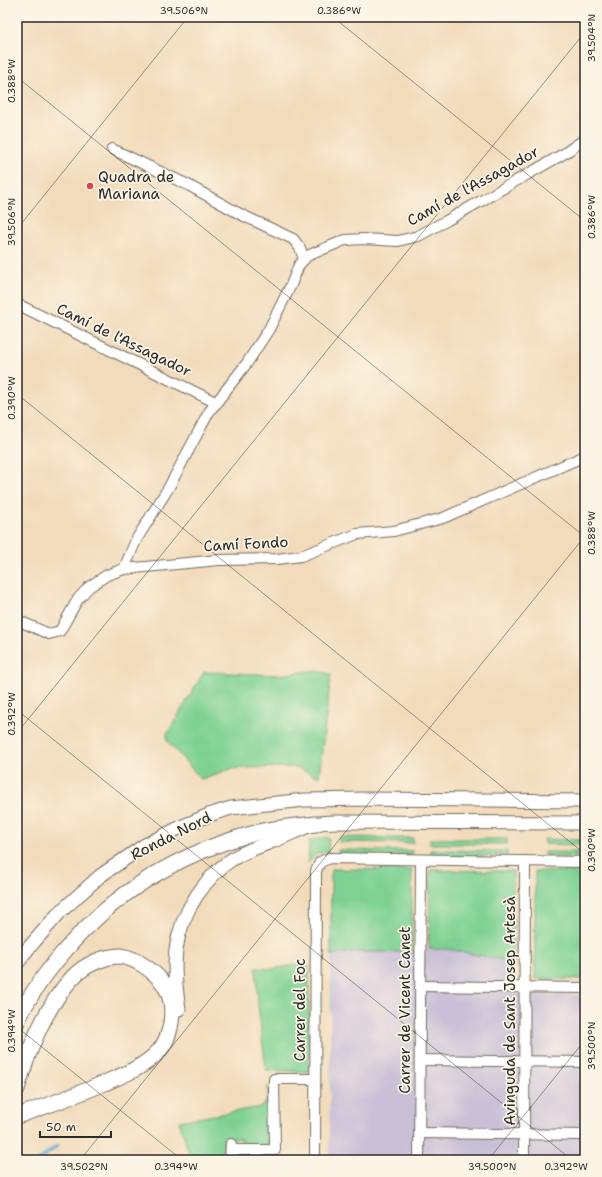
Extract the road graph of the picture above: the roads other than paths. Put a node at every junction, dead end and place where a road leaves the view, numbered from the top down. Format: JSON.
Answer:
{"nodes":[{"id":1,"x":585,"y":139,"type":"edge"},
{"id":2,"x":112,"y":149,"type":"dead end"},
{"id":3,"x":304,"y":259,"type":"junction"},
{"id":4,"x":17,"y":304,"type":"edge"},
{"id":5,"x":217,"y":403,"type":"junction"},
{"id":6,"x":585,"y":456,"type":"edge"},
{"id":7,"x":124,"y":569,"type":"junction"},
{"id":8,"x":17,"y":620,"type":"edge"},
{"id":9,"x":585,"y":801,"type":"edge"},
{"id":10,"x":585,"y":823,"type":"edge"},
{"id":11,"x":316,"y":824,"type":"junction"},
{"id":12,"x":422,"y":860,"type":"junction"},
{"id":13,"x":525,"y":861,"type":"junction"},
{"id":14,"x":585,"y":862,"type":"edge"},
{"id":15,"x":18,"y":960,"type":"edge"},
{"id":16,"x":420,"y":986,"type":"junction"},
{"id":17,"x":525,"y":988,"type":"junction"},
{"id":18,"x":585,"y":988,"type":"edge"},
{"id":19,"x":17,"y":1022,"type":"edge"},
{"id":20,"x":420,"y":1060,"type":"junction"},
{"id":21,"x":524,"y":1061,"type":"junction"},
{"id":22,"x":585,"y":1062,"type":"edge"},
{"id":23,"x":315,"y":1079,"type":"junction"},
{"id":24,"x":17,"y":1089,"type":"edge"},
{"id":25,"x":67,"y":1102,"type":"junction"},
{"id":26,"x":17,"y":1116,"type":"edge"},
{"id":27,"x":17,"y":1123,"type":"edge"},
{"id":28,"x":420,"y":1133,"type":"junction"},
{"id":29,"x":524,"y":1134,"type":"junction"},
{"id":30,"x":585,"y":1135,"type":"edge"},
{"id":31,"x":230,"y":1151,"type":"edge"},
{"id":32,"x":315,"y":1160,"type":"edge"},
{"id":33,"x":419,"y":1160,"type":"edge"},
{"id":34,"x":524,"y":1160,"type":"edge"}],
"edges":[{"from":1,"to":3,"type":"street","name":"Camí de l'Assagador"},
{"from":2,"to":3,"type":"street"},
{"from":3,"to":5,"type":"street"},
{"from":4,"to":5,"type":"street","name":"Camí de l'Assagador"},
{"from":5,"to":7,"type":"street"},
{"from":6,"to":7,"type":"street","name":"Camí Fondo"},
{"from":7,"to":8,"type":"street","name":"Camí Fondo"},
{"from":9,"to":15,"type":"main road","name":"Ronda Nord"},
{"from":10,"to":11,"type":"main road"},
{"from":11,"to":19,"type":"highway","name":"Ronda Nord"},
{"from":11,"to":25,"type":"main road"},
{"from":12,"to":13,"type":"street"},
{"from":12,"to":16,"type":"street","name":"Carrer de Vicent Canet"},
{"from":12,"to":23,"type":"street","name":"Carrer del Foc"},
{"from":13,"to":14,"type":"street"},
{"from":13,"to":17,"type":"street","name":"Avinguda de Sant Josep Artesà"},
{"from":16,"to":17,"type":"street"},
{"from":16,"to":20,"type":"street","name":"Carrer de Vicent Canet"},
{"from":17,"to":18,"type":"street"},
{"from":17,"to":21,"type":"street","name":"Avinguda de Sant Josep Artesà"},
{"from":20,"to":21,"type":"street"},
{"from":20,"to":28,"type":"street","name":"Carrer de Vicent Canet"},
{"from":21,"to":22,"type":"street"},
{"from":21,"to":29,"type":"street","name":"Avinguda de Sant Josep Artesà"},
{"from":23,"to":31,"type":"street"},
{"from":23,"to":32,"type":"street","name":"Carrer del Foc"},
{"from":24,"to":25,"type":"highway"},
{"from":25,"to":26,"type":"highway"},
{"from":25,"to":27,"type":"main road"},
{"from":28,"to":29,"type":"street"},
{"from":28,"to":33,"type":"street","name":"Carrer de Vicent Canet"},
{"from":29,"to":30,"type":"street"},
{"from":29,"to":34,"type":"street","name":"Avinguda de Sant Josep Artesà"}]}
